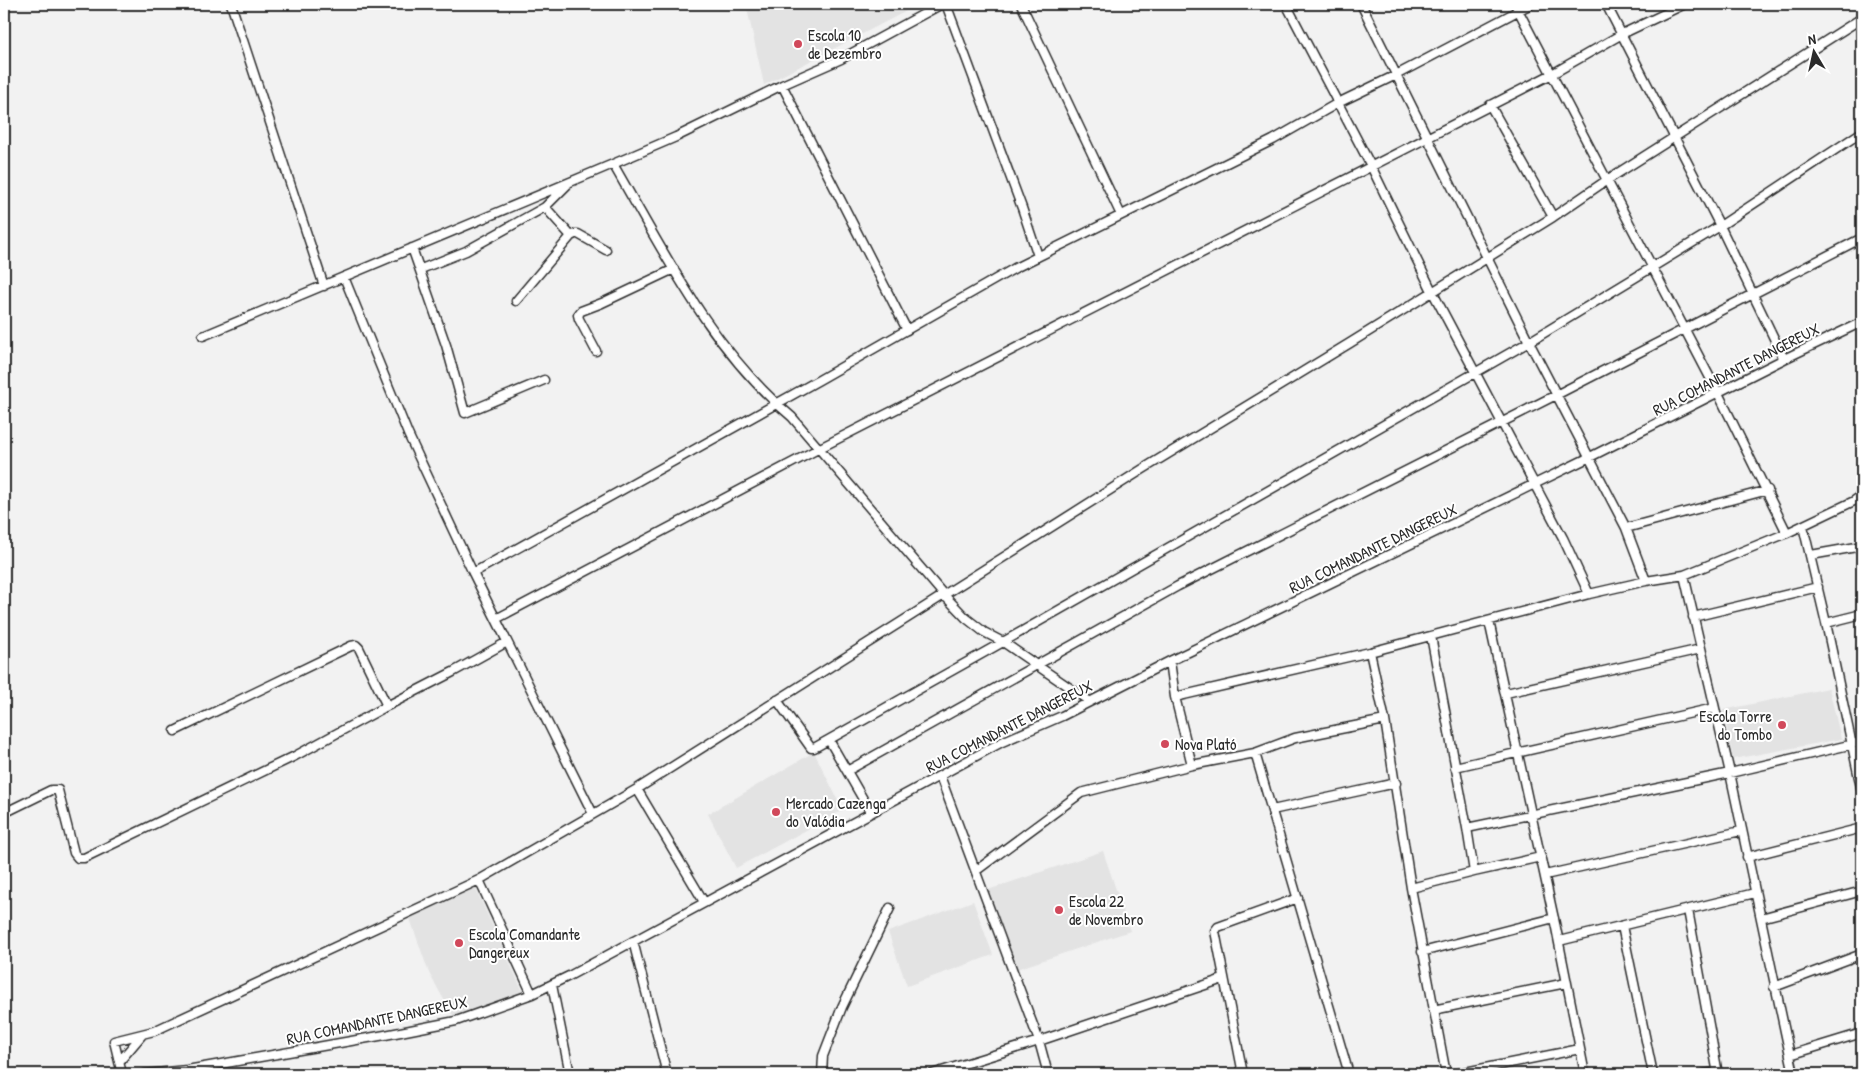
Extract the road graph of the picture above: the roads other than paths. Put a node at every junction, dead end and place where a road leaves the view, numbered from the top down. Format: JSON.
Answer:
{"nodes":[{"id":1,"x":231,"y":4,"type":"edge"},
{"id":2,"x":944,"y":4,"type":"edge"},
{"id":3,"x":1021,"y":4,"type":"edge"},
{"id":4,"x":1286,"y":4,"type":"edge"},
{"id":5,"x":1361,"y":4,"type":"edge"},
{"id":6,"x":1531,"y":4,"type":"edge"},
{"id":7,"x":1606,"y":4,"type":"edge"},
{"id":8,"x":1685,"y":4,"type":"edge"},
{"id":9,"x":1517,"y":7,"type":"edge"},
{"id":10,"x":1862,"y":18,"type":"edge"},
{"id":11,"x":1622,"y":34,"type":"junction"},
{"id":12,"x":1552,"y":74,"type":"junction"},
{"id":13,"x":1396,"y":75,"type":"junction"},
{"id":14,"x":782,"y":85,"type":"junction"},
{"id":15,"x":1338,"y":103,"type":"junction"},
{"id":16,"x":1490,"y":105,"type":"junction"},
{"id":17,"x":1862,"y":132,"type":"edge"},
{"id":18,"x":1674,"y":136,"type":"junction"},
{"id":19,"x":1426,"y":137,"type":"junction"},
{"id":20,"x":613,"y":164,"type":"junction"},
{"id":21,"x":1371,"y":166,"type":"junction"},
{"id":22,"x":1607,"y":180,"type":"junction"},
{"id":23,"x":571,"y":182,"type":"junction"},
{"id":24,"x":544,"y":207,"type":"junction"},
{"id":25,"x":1121,"y":215,"type":"junction"},
{"id":26,"x":1553,"y":216,"type":"junction"},
{"id":27,"x":1720,"y":226,"type":"junction"},
{"id":28,"x":571,"y":236,"type":"junction"},
{"id":29,"x":1862,"y":238,"type":"edge"},
{"id":30,"x":412,"y":248,"type":"junction"},
{"id":31,"x":606,"y":250,"type":"dead end"},
{"id":32,"x":1038,"y":256,"type":"junction"},
{"id":33,"x":1487,"y":258,"type":"junction"},
{"id":34,"x":1653,"y":267,"type":"junction"},
{"id":35,"x":421,"y":269,"type":"junction"},
{"id":36,"x":674,"y":269,"type":"junction"},
{"id":37,"x":344,"y":277,"type":"junction"},
{"id":38,"x":324,"y":286,"type":"junction"},
{"id":39,"x":1432,"y":291,"type":"junction"},
{"id":40,"x":1753,"y":293,"type":"junction"},
{"id":41,"x":516,"y":300,"type":"dead end"},
{"id":42,"x":1862,"y":322,"type":"edge"},
{"id":43,"x":1685,"y":329,"type":"junction"},
{"id":44,"x":907,"y":330,"type":"junction"},
{"id":45,"x":203,"y":336,"type":"dead end"},
{"id":46,"x":1529,"y":342,"type":"junction"},
{"id":47,"x":596,"y":351,"type":"dead end"},
{"id":48,"x":1784,"y":359,"type":"junction"},
{"id":49,"x":1475,"y":373,"type":"junction"},
{"id":50,"x":544,"y":380,"type":"dead end"},
{"id":51,"x":1718,"y":393,"type":"junction"},
{"id":52,"x":1556,"y":395,"type":"junction"},
{"id":53,"x":775,"y":404,"type":"junction"},
{"id":54,"x":1502,"y":423,"type":"junction"},
{"id":55,"x":818,"y":448,"type":"junction"},
{"id":56,"x":1588,"y":458,"type":"junction"},
{"id":57,"x":1535,"y":484,"type":"junction"},
{"id":58,"x":1768,"y":490,"type":"junction"},
{"id":59,"x":1862,"y":495,"type":"edge"},
{"id":60,"x":1803,"y":526,"type":"junction"},
{"id":61,"x":1626,"y":528,"type":"junction"},
{"id":62,"x":1787,"y":533,"type":"junction"},
{"id":63,"x":1862,"y":546,"type":"edge"},
{"id":64,"x":1811,"y":555,"type":"junction"},
{"id":65,"x":473,"y":573,"type":"junction"},
{"id":66,"x":1684,"y":575,"type":"junction"},
{"id":67,"x":1646,"y":581,"type":"junction"},
{"id":68,"x":1818,"y":587,"type":"junction"},
{"id":69,"x":943,"y":594,"type":"junction"},
{"id":70,"x":1589,"y":594,"type":"junction"},
{"id":71,"x":1862,"y":614,"type":"edge"},
{"id":72,"x":1693,"y":617,"type":"junction"},
{"id":73,"x":496,"y":618,"type":"junction"},
{"id":74,"x":1489,"y":621,"type":"junction"},
{"id":75,"x":1826,"y":622,"type":"junction"},
{"id":76,"x":1431,"y":636,"type":"junction"},
{"id":77,"x":508,"y":642,"type":"junction"},
{"id":78,"x":1004,"y":642,"type":"junction"},
{"id":79,"x":1701,"y":649,"type":"junction"},
{"id":80,"x":1370,"y":652,"type":"junction"},
{"id":81,"x":1170,"y":661,"type":"junction"},
{"id":82,"x":1038,"y":666,"type":"junction"},
{"id":83,"x":1506,"y":693,"type":"junction"},
{"id":84,"x":1175,"y":697,"type":"junction"},
{"id":85,"x":777,"y":700,"type":"junction"},
{"id":86,"x":1089,"y":701,"type":"junction"},
{"id":87,"x":388,"y":706,"type":"junction"},
{"id":88,"x":1714,"y":708,"type":"junction"},
{"id":89,"x":1385,"y":720,"type":"junction"},
{"id":90,"x":175,"y":731,"type":"dead end"},
{"id":91,"x":829,"y":740,"type":"junction"},
{"id":92,"x":1862,"y":742,"type":"edge"},
{"id":93,"x":1851,"y":744,"type":"junction"},
{"id":94,"x":1518,"y":752,"type":"junction"},
{"id":95,"x":1255,"y":753,"type":"junction"},
{"id":96,"x":1192,"y":765,"type":"junction"},
{"id":97,"x":1455,"y":767,"type":"junction"},
{"id":98,"x":847,"y":772,"type":"junction"},
{"id":99,"x":1730,"y":773,"type":"junction"},
{"id":100,"x":940,"y":776,"type":"junction"},
{"id":101,"x":1396,"y":783,"type":"junction"},
{"id":102,"x":637,"y":789,"type":"junction"},
{"id":103,"x":1862,"y":792,"type":"edge"},
{"id":104,"x":1272,"y":810,"type":"junction"},
{"id":105,"x":4,"y":813,"type":"edge"},
{"id":106,"x":871,"y":813,"type":"junction"},
{"id":107,"x":593,"y":814,"type":"junction"},
{"id":108,"x":1532,"y":815,"type":"junction"},
{"id":109,"x":1467,"y":828,"type":"junction"},
{"id":110,"x":1862,"y":828,"type":"edge"},
{"id":111,"x":1741,"y":831,"type":"junction"},
{"id":112,"x":1746,"y":856,"type":"junction"},
{"id":113,"x":1541,"y":857,"type":"junction"},
{"id":114,"x":977,"y":870,"type":"junction"},
{"id":115,"x":1474,"y":872,"type":"junction"},
{"id":116,"x":1545,"y":874,"type":"junction"},
{"id":117,"x":479,"y":880,"type":"junction"},
{"id":118,"x":1411,"y":888,"type":"junction"},
{"id":119,"x":1862,"y":891,"type":"edge"},
{"id":120,"x":1755,"y":893,"type":"junction"},
{"id":121,"x":1298,"y":898,"type":"junction"},
{"id":122,"x":704,"y":902,"type":"junction"},
{"id":123,"x":890,"y":908,"type":"dead end"},
{"id":124,"x":1688,"y":910,"type":"junction"},
{"id":125,"x":1554,"y":918,"type":"junction"},
{"id":126,"x":1761,"y":918,"type":"junction"},
{"id":127,"x":1622,"y":926,"type":"junction"},
{"id":128,"x":633,"y":941,"type":"junction"},
{"id":129,"x":1558,"y":941,"type":"junction"},
{"id":130,"x":1422,"y":952,"type":"junction"},
{"id":131,"x":1862,"y":954,"type":"edge"},
{"id":132,"x":1223,"y":979,"type":"junction"},
{"id":133,"x":1566,"y":984,"type":"junction"},
{"id":134,"x":552,"y":985,"type":"junction"},
{"id":135,"x":1774,"y":986,"type":"junction"},
{"id":136,"x":532,"y":994,"type":"junction"},
{"id":137,"x":1433,"y":1010,"type":"junction"},
{"id":138,"x":1862,"y":1033,"type":"edge"},
{"id":139,"x":142,"y":1035,"type":"junction"},
{"id":140,"x":1039,"y":1041,"type":"junction"},
{"id":141,"x":1580,"y":1049,"type":"junction"},
{"id":142,"x":1790,"y":1055,"type":"junction"},
{"id":143,"x":119,"y":1062,"type":"junction"},
{"id":144,"x":1718,"y":1073,"type":"edge"},
{"id":145,"x":122,"y":1074,"type":"edge"},
{"id":146,"x":145,"y":1074,"type":"edge"},
{"id":147,"x":570,"y":1074,"type":"edge"},
{"id":148,"x":667,"y":1074,"type":"edge"},
{"id":149,"x":822,"y":1074,"type":"edge"},
{"id":150,"x":932,"y":1074,"type":"edge"},
{"id":151,"x":1048,"y":1074,"type":"edge"},
{"id":152,"x":1241,"y":1074,"type":"edge"},
{"id":153,"x":1349,"y":1074,"type":"edge"},
{"id":154,"x":1446,"y":1074,"type":"edge"},
{"id":155,"x":1455,"y":1074,"type":"edge"},
{"id":156,"x":1585,"y":1074,"type":"edge"},
{"id":157,"x":1654,"y":1074,"type":"edge"},
{"id":158,"x":1704,"y":1074,"type":"edge"},
{"id":159,"x":1794,"y":1074,"type":"edge"}],
"edges":[{"from":1,"to":38,"type":"street"},
{"from":2,"to":14,"type":"street"},
{"from":2,"to":32,"type":"street"},
{"from":3,"to":25,"type":"street"},
{"from":4,"to":15,"type":"street"},
{"from":5,"to":13,"type":"street"},
{"from":6,"to":9,"type":"street"},
{"from":7,"to":11,"type":"street"},
{"from":8,"to":11,"type":"street"},
{"from":9,"to":12,"type":"street"},
{"from":9,"to":13,"type":"street"},
{"from":10,"to":18,"type":"street"},
{"from":11,"to":12,"type":"street"},
{"from":11,"to":18,"type":"street"},
{"from":12,"to":16,"type":"street"},
{"from":12,"to":22,"type":"street"},
{"from":13,"to":15,"type":"street"},
{"from":13,"to":19,"type":"street"},
{"from":14,"to":20,"type":"street"},
{"from":14,"to":44,"type":"street"},
{"from":15,"to":21,"type":"street"},
{"from":15,"to":25,"type":"street"},
{"from":16,"to":19,"type":"street"},
{"from":16,"to":26,"type":"street"},
{"from":17,"to":27,"type":"street"},
{"from":18,"to":22,"type":"street"},
{"from":18,"to":27,"type":"street"},
{"from":19,"to":21,"type":"street"},
{"from":19,"to":33,"type":"street"},
{"from":20,"to":23,"type":"street"},
{"from":20,"to":36,"type":"street"},
{"from":21,"to":39,"type":"street"},
{"from":21,"to":55,"type":"street"},
{"from":22,"to":26,"type":"street"},
{"from":22,"to":34,"type":"street"},
{"from":23,"to":24,"type":"street"},
{"from":23,"to":30,"type":"street"},
{"from":24,"to":28,"type":"street"},
{"from":24,"to":35,"type":"street"},
{"from":25,"to":32,"type":"street"},
{"from":26,"to":33,"type":"street"},
{"from":27,"to":34,"type":"street"},
{"from":27,"to":40,"type":"street"},
{"from":28,"to":31,"type":"street"},
{"from":28,"to":41,"type":"street"},
{"from":29,"to":40,"type":"street"},
{"from":30,"to":35,"type":"street"},
{"from":30,"to":37,"type":"street"},
{"from":32,"to":44,"type":"street"},
{"from":33,"to":39,"type":"street"},
{"from":33,"to":46,"type":"street"},
{"from":34,"to":43,"type":"street"},
{"from":34,"to":46,"type":"street"},
{"from":35,"to":50,"type":"street"},
{"from":36,"to":47,"type":"street"},
{"from":36,"to":53,"type":"street"},
{"from":37,"to":38,"type":"street"},
{"from":37,"to":65,"type":"street"},
{"from":38,"to":45,"type":"street"},
{"from":39,"to":49,"type":"street"},
{"from":39,"to":69,"type":"street"},
{"from":40,"to":43,"type":"street"},
{"from":40,"to":48,"type":"street"},
{"from":42,"to":48,"type":"street","name":"RUA COMANDANTE DANGEREUX"},
{"from":43,"to":51,"type":"street"},
{"from":43,"to":52,"type":"street"},
{"from":44,"to":53,"type":"street"},
{"from":46,"to":49,"type":"street"},
{"from":46,"to":52,"type":"street"},
{"from":48,"to":51,"type":"street","name":"RUA COMANDANTE DANGEREUX"},
{"from":49,"to":54,"type":"street"},
{"from":49,"to":78,"type":"street"},
{"from":51,"to":56,"type":"street","name":"RUA COMANDANTE DANGEREUX"},
{"from":51,"to":58,"type":"street"},
{"from":52,"to":54,"type":"street"},
{"from":52,"to":56,"type":"street"},
{"from":53,"to":55,"type":"street"},
{"from":53,"to":65,"type":"street"},
{"from":54,"to":57,"type":"street"},
{"from":54,"to":82,"type":"street"},
{"from":55,"to":69,"type":"street"},
{"from":55,"to":73,"type":"street"},
{"from":56,"to":57,"type":"street","name":"RUA COMANDANTE DANGEREUX"},
{"from":56,"to":61,"type":"street"},
{"from":57,"to":70,"type":"street"},
{"from":57,"to":81,"type":"street","name":"RUA COMANDANTE DANGEREUX"},
{"from":58,"to":61,"type":"street"},
{"from":58,"to":62,"type":"street"},
{"from":59,"to":60,"type":"street"},
{"from":60,"to":62,"type":"street"},
{"from":60,"to":64,"type":"street"},
{"from":61,"to":67,"type":"street"},
{"from":62,"to":66,"type":"street"},
{"from":63,"to":64,"type":"street"},
{"from":64,"to":68,"type":"street"},
{"from":65,"to":73,"type":"street"},
{"from":66,"to":67,"type":"street"},
{"from":66,"to":72,"type":"street"},
{"from":67,"to":70,"type":"street"},
{"from":68,"to":72,"type":"street"},
{"from":68,"to":75,"type":"street"},
{"from":69,"to":78,"type":"street"},
{"from":69,"to":85,"type":"street"},
{"from":70,"to":74,"type":"street"},
{"from":71,"to":75,"type":"street"},
{"from":72,"to":79,"type":"street"},
{"from":73,"to":77,"type":"street"},
{"from":74,"to":76,"type":"street"},
{"from":74,"to":83,"type":"street"},
{"from":75,"to":93,"type":"street"},
{"from":76,"to":80,"type":"street"},
{"from":76,"to":97,"type":"street"},
{"from":77,"to":87,"type":"street"},
{"from":77,"to":107,"type":"street"},
{"from":78,"to":82,"type":"street"},
{"from":78,"to":91,"type":"street"},
{"from":79,"to":83,"type":"street"},
{"from":79,"to":88,"type":"street"},
{"from":80,"to":84,"type":"street"},
{"from":80,"to":89,"type":"street"},
{"from":81,"to":84,"type":"street"},
{"from":81,"to":86,"type":"street","name":"RUA COMANDANTE DANGEREUX"},
{"from":82,"to":86,"type":"street"},
{"from":82,"to":98,"type":"street"},
{"from":83,"to":94,"type":"street"},
{"from":84,"to":96,"type":"street"},
{"from":85,"to":91,"type":"street"},
{"from":85,"to":102,"type":"street"},
{"from":86,"to":100,"type":"street","name":"RUA COMANDANTE DANGEREUX"},
{"from":87,"to":90,"type":"street"},
{"from":87,"to":105,"type":"street"},
{"from":88,"to":94,"type":"street"},
{"from":88,"to":99,"type":"street"},
{"from":89,"to":95,"type":"street"},
{"from":89,"to":101,"type":"street"},
{"from":91,"to":98,"type":"street"},
{"from":92,"to":93,"type":"street"},
{"from":93,"to":99,"type":"street"},
{"from":93,"to":103,"type":"street"},
{"from":94,"to":97,"type":"street"},
{"from":94,"to":108,"type":"street"},
{"from":95,"to":96,"type":"street"},
{"from":95,"to":104,"type":"street"},
{"from":96,"to":114,"type":"street"},
{"from":97,"to":109,"type":"street"},
{"from":98,"to":106,"type":"street"},
{"from":99,"to":108,"type":"street"},
{"from":99,"to":111,"type":"street"},
{"from":100,"to":106,"type":"street","name":"RUA COMANDANTE DANGEREUX"},
{"from":100,"to":114,"type":"street"},
{"from":101,"to":104,"type":"street"},
{"from":101,"to":118,"type":"street"},
{"from":102,"to":107,"type":"street"},
{"from":102,"to":122,"type":"street"},
{"from":104,"to":121,"type":"street"},
{"from":106,"to":122,"type":"street","name":"RUA COMANDANTE DANGEREUX"},
{"from":107,"to":117,"type":"street"},
{"from":108,"to":109,"type":"street"},
{"from":108,"to":113,"type":"street"},
{"from":109,"to":115,"type":"street"},
{"from":110,"to":112,"type":"street"},
{"from":111,"to":112,"type":"street"},
{"from":111,"to":116,"type":"street"},
{"from":112,"to":120,"type":"street"},
{"from":113,"to":115,"type":"street"},
{"from":113,"to":116,"type":"street"},
{"from":114,"to":140,"type":"street"},
{"from":115,"to":118,"type":"street"},
{"from":116,"to":125,"type":"street"},
{"from":117,"to":136,"type":"street"},
{"from":117,"to":139,"type":"street"},
{"from":118,"to":130,"type":"street"},
{"from":119,"to":126,"type":"street"},
{"from":120,"to":124,"type":"street"},
{"from":120,"to":126,"type":"street"},
{"from":121,"to":132,"type":"street"},
{"from":121,"to":153,"type":"street"},
{"from":122,"to":128,"type":"street","name":"RUA COMANDANTE DANGEREUX"},
{"from":123,"to":149,"type":"street"},
{"from":124,"to":127,"type":"street"},
{"from":124,"to":144,"type":"street"},
{"from":125,"to":129,"type":"street"},
{"from":125,"to":130,"type":"street"},
{"from":126,"to":135,"type":"street"},
{"from":127,"to":129,"type":"street"},
{"from":127,"to":157,"type":"street"},
{"from":128,"to":134,"type":"street","name":"RUA COMANDANTE DANGEREUX"},
{"from":128,"to":148,"type":"street"},
{"from":129,"to":133,"type":"street"},
{"from":130,"to":137,"type":"street"},
{"from":131,"to":135,"type":"street"},
{"from":132,"to":140,"type":"street"},
{"from":132,"to":152,"type":"street"},
{"from":133,"to":137,"type":"street"},
{"from":133,"to":141,"type":"street"},
{"from":134,"to":136,"type":"street","name":"RUA COMANDANTE DANGEREUX"},
{"from":134,"to":147,"type":"street"},
{"from":135,"to":142,"type":"street"},
{"from":136,"to":146,"type":"street","name":"RUA COMANDANTE DANGEREUX"},
{"from":137,"to":154,"type":"street"},
{"from":138,"to":142,"type":"street"},
{"from":139,"to":143,"type":"street"},
{"from":139,"to":143,"type":"street"},
{"from":140,"to":150,"type":"street"},
{"from":140,"to":151,"type":"street"},
{"from":141,"to":155,"type":"street"},
{"from":141,"to":156,"type":"street"},
{"from":142,"to":159,"type":"street"},
{"from":143,"to":145,"type":"street"},
{"from":144,"to":158,"type":"street"}]}
